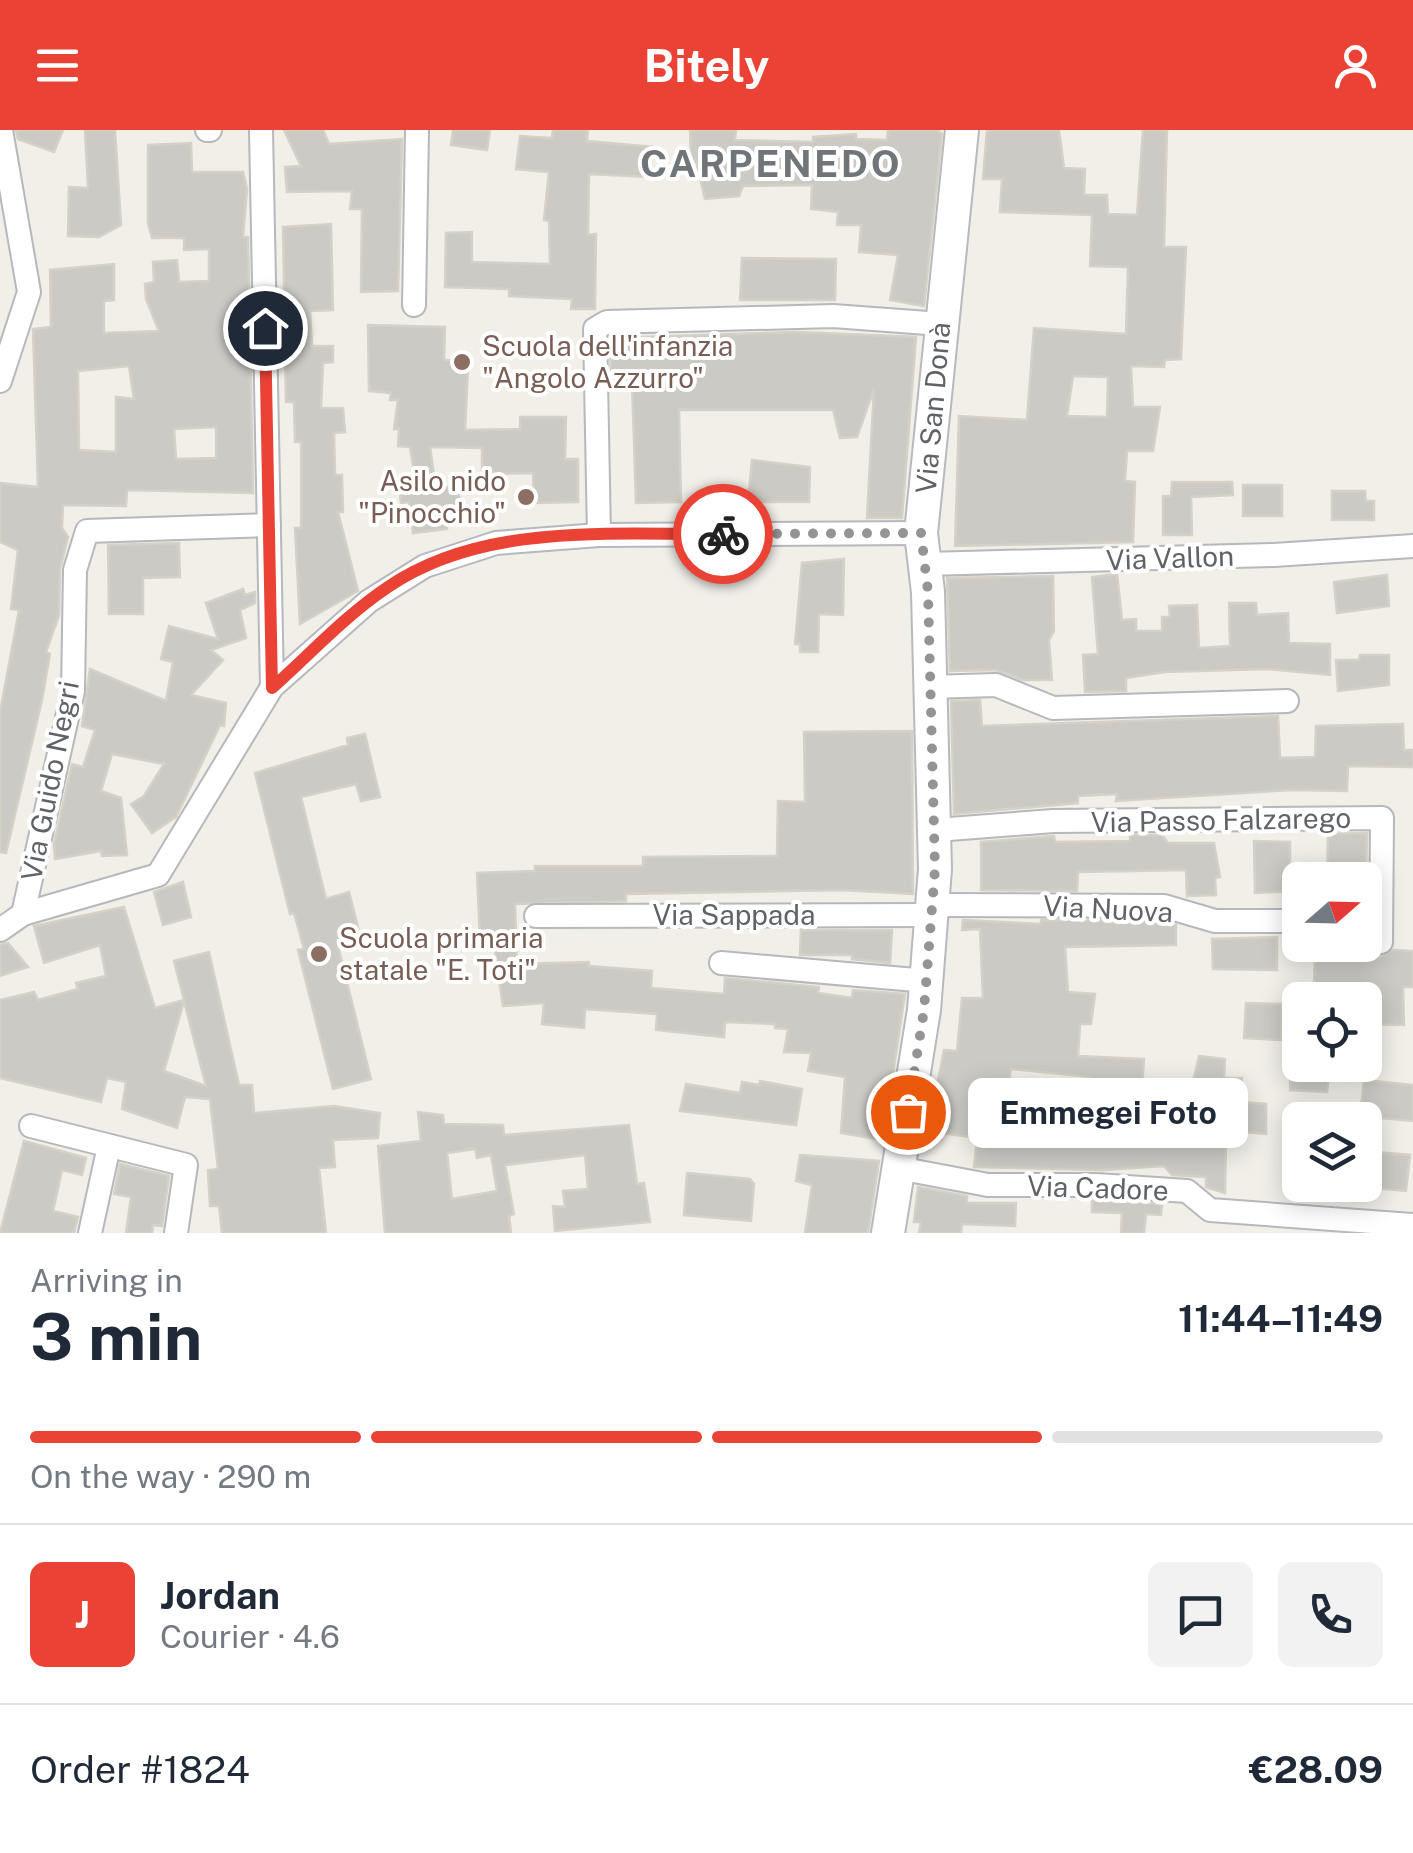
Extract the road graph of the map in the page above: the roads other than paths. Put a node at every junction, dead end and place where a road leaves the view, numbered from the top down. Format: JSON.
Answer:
{"nodes":[{"id":1,"x":1,"y":130,"type":"edge"},
{"id":2,"x":261,"y":130,"type":"edge"},
{"id":3,"x":417,"y":130,"type":"edge"},
{"id":4,"x":962,"y":130,"type":"edge"},
{"id":5,"x":414,"y":305,"type":"dead end"},
{"id":6,"x":940,"y":324,"type":"junction"},
{"id":7,"x":0,"y":381,"type":"edge"},
{"id":8,"x":269,"y":526,"type":"junction"},
{"id":9,"x":600,"y":535,"type":"junction"},
{"id":10,"x":1413,"y":546,"type":"edge"},
{"id":11,"x":924,"y":549,"type":"junction"},
{"id":12,"x":929,"y":686,"type":"junction"},
{"id":13,"x":272,"y":688,"type":"junction"},
{"id":14,"x":1287,"y":701,"type":"dead end"},
{"id":15,"x":936,"y":830,"type":"junction"},
{"id":16,"x":1381,"y":862,"type":"edge"},
{"id":17,"x":932,"y":910,"type":"junction"},
{"id":18,"x":23,"y":914,"type":"junction"},
{"id":19,"x":536,"y":916,"type":"dead end"},
{"id":20,"x":1282,"y":921,"type":"edge"},
{"id":21,"x":0,"y":930,"type":"edge"},
{"id":22,"x":721,"y":963,"type":"dead end"},
{"id":23,"x":927,"y":981,"type":"junction"},
{"id":24,"x":31,"y":1126,"type":"dead end"},
{"id":25,"x":109,"y":1146,"type":"junction"},
{"id":26,"x":898,"y":1168,"type":"junction"},
{"id":27,"x":1413,"y":1225,"type":"edge"},
{"id":28,"x":90,"y":1233,"type":"edge"},
{"id":29,"x":176,"y":1233,"type":"edge"},
{"id":30,"x":888,"y":1233,"type":"edge"}],
"edges":[{"from":1,"to":7,"type":"street"},
{"from":2,"to":8,"type":"street"},
{"from":3,"to":5,"type":"street"},
{"from":4,"to":6,"type":"street","name":"Via San Donà"},
{"from":6,"to":9,"type":"street"},
{"from":6,"to":11,"type":"street","name":"Via San Donà"},
{"from":8,"to":13,"type":"street"},
{"from":8,"to":18,"type":"street","name":"Via Guido Negri"},
{"from":9,"to":11,"type":"street","name":"Via Vallon"},
{"from":9,"to":13,"type":"street","name":"Via Vallon"},
{"from":10,"to":11,"type":"street","name":"Via Vallon"},
{"from":11,"to":12,"type":"street","name":"Via San Donà"},
{"from":12,"to":14,"type":"street"},
{"from":12,"to":15,"type":"street","name":"Via San Donà"},
{"from":13,"to":18,"type":"street"},
{"from":15,"to":16,"type":"street","name":"Via Passo Falzarego"},
{"from":15,"to":17,"type":"street","name":"Via San Donà"},
{"from":17,"to":19,"type":"street","name":"Via Sappada"},
{"from":17,"to":20,"type":"street","name":"Via Nuova"},
{"from":17,"to":23,"type":"street","name":"Via San Donà"},
{"from":18,"to":21,"type":"street"},
{"from":22,"to":23,"type":"street"},
{"from":23,"to":26,"type":"street","name":"Via San Donà"},
{"from":24,"to":25,"type":"street"},
{"from":25,"to":28,"type":"street"},
{"from":25,"to":29,"type":"street"},
{"from":26,"to":27,"type":"street","name":"Via Cadore"},
{"from":26,"to":30,"type":"street","name":"Via San Donà"}]}
